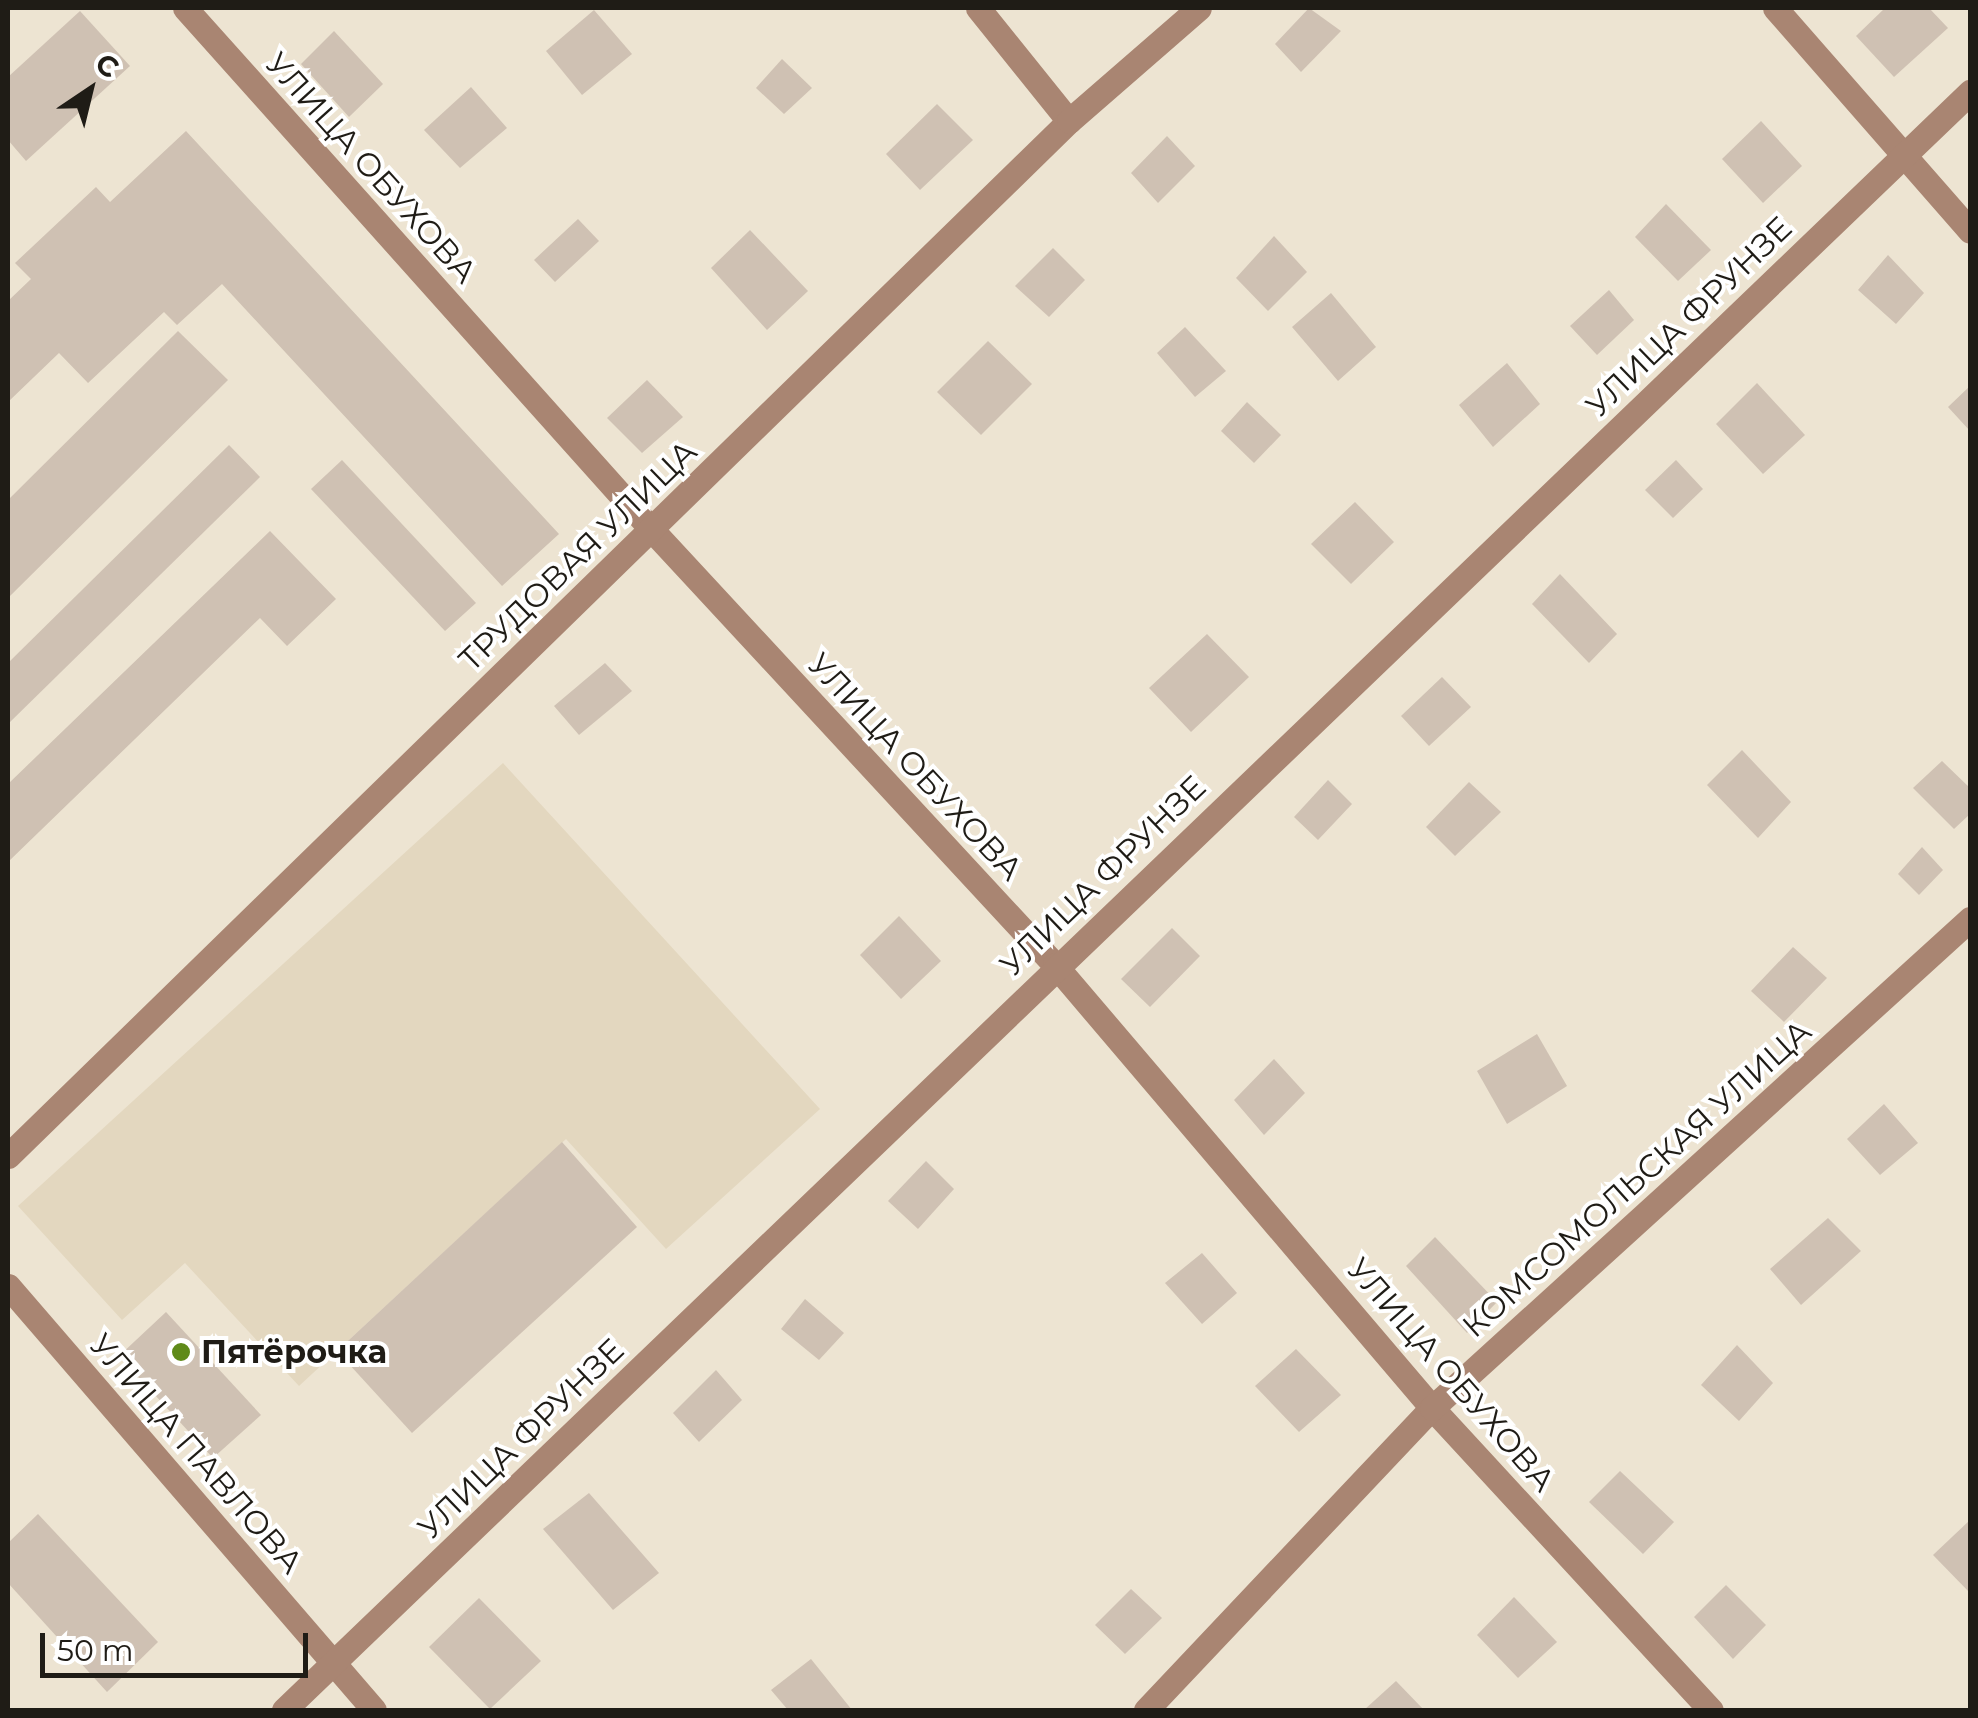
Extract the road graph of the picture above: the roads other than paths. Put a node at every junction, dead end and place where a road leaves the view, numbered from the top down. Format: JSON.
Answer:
{"nodes":[{"id":1,"x":185,"y":8,"type":"edge"},
{"id":2,"x":978,"y":8,"type":"edge"},
{"id":3,"x":1199,"y":8,"type":"edge"},
{"id":4,"x":1775,"y":8,"type":"edge"},
{"id":5,"x":1970,"y":92,"type":"edge"},
{"id":6,"x":1069,"y":121,"type":"junction"},
{"id":7,"x":1905,"y":156,"type":"junction"},
{"id":8,"x":1970,"y":231,"type":"edge"},
{"id":9,"x":652,"y":530,"type":"junction"},
{"id":10,"x":1970,"y":918,"type":"edge"},
{"id":11,"x":1055,"y":966,"type":"junction"},
{"id":12,"x":8,"y":1156,"type":"edge"},
{"id":13,"x":8,"y":1286,"type":"edge"},
{"id":14,"x":1432,"y":1408,"type":"junction"},
{"id":15,"x":336,"y":1664,"type":"junction"},
{"id":16,"x":284,"y":1710,"type":"edge"},
{"id":17,"x":374,"y":1710,"type":"edge"},
{"id":18,"x":1146,"y":1710,"type":"edge"},
{"id":19,"x":1711,"y":1710,"type":"edge"}],
"edges":[{"from":1,"to":9,"type":"street","name":"УЛИЦА ОБУХОВА"},
{"from":2,"to":6,"type":"street"},
{"from":3,"to":6,"type":"street","name":"ТРУДОВАЯ УЛИЦА"},
{"from":4,"to":7,"type":"street"},
{"from":5,"to":7,"type":"street","name":"УЛИЦА ФРУНЗЕ"},
{"from":6,"to":9,"type":"street","name":"ТРУДОВАЯ УЛИЦА"},
{"from":7,"to":8,"type":"street"},
{"from":7,"to":11,"type":"street","name":"УЛИЦА ФРУНЗЕ"},
{"from":9,"to":11,"type":"street","name":"УЛИЦА ОБУХОВА"},
{"from":9,"to":12,"type":"street","name":"ТРУДОВАЯ УЛИЦА"},
{"from":10,"to":14,"type":"street","name":"КОМСОМОЛЬСКАЯ УЛИЦА"},
{"from":11,"to":14,"type":"street","name":"УЛИЦА ОБУХОВА"},
{"from":11,"to":15,"type":"street","name":"УЛИЦА ФРУНЗЕ"},
{"from":13,"to":15,"type":"street","name":"УЛИЦА ПАВЛОВА"},
{"from":14,"to":18,"type":"street","name":"КОМСОМОЛЬСКАЯ УЛИЦА"},
{"from":14,"to":19,"type":"street","name":"УЛИЦА ОБУХОВА"},
{"from":15,"to":16,"type":"street","name":"УЛИЦА ФРУНЗЕ"},
{"from":15,"to":17,"type":"street","name":"УЛИЦА ПАВЛОВА"}]}
